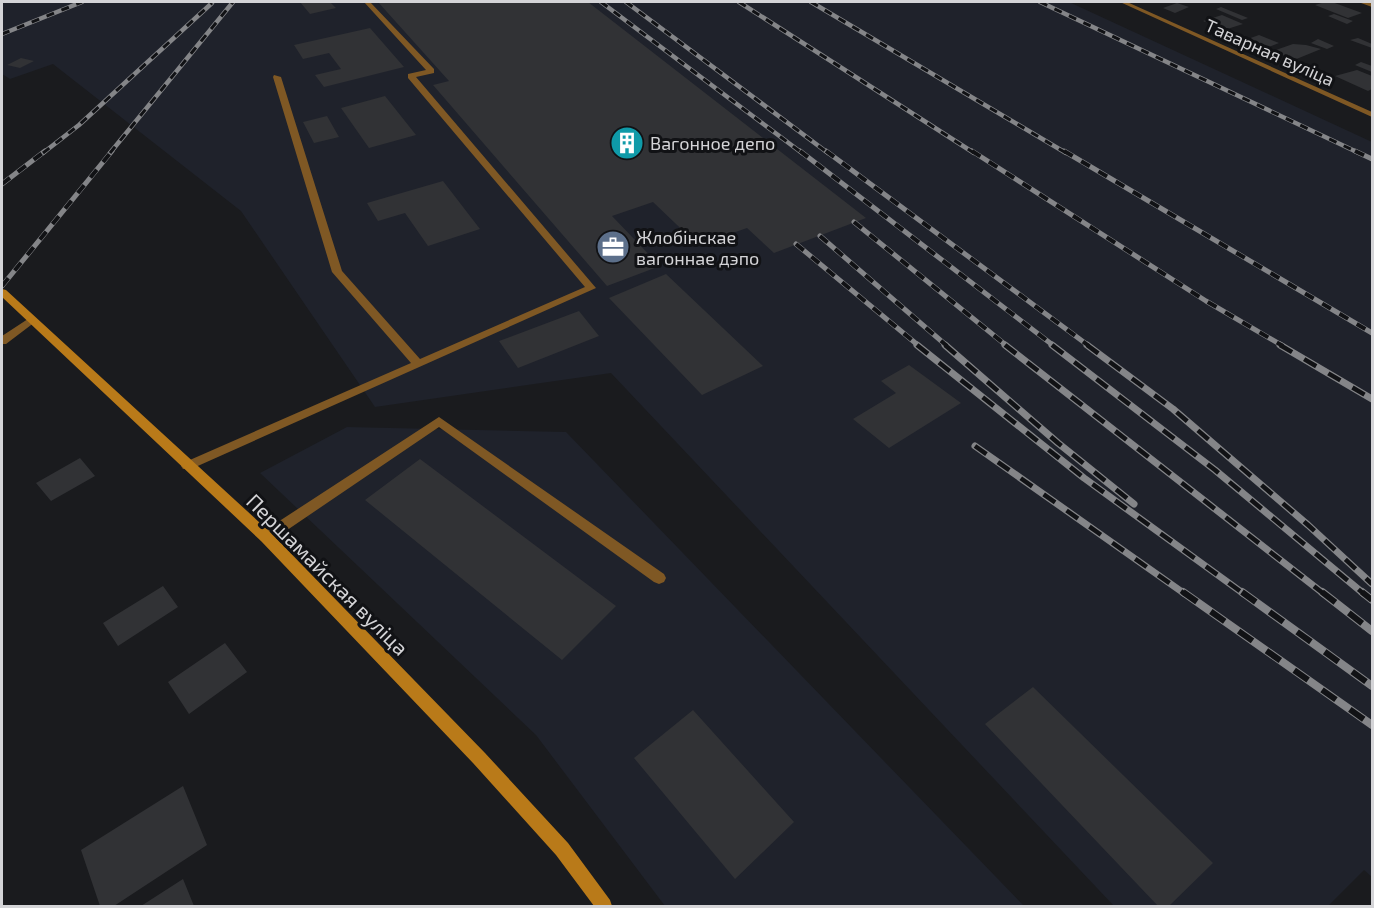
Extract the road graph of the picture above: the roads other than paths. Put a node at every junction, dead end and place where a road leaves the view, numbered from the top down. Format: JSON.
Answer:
{"nodes":[{"id":1,"x":367,"y":2,"type":"edge"},
{"id":2,"x":1123,"y":2,"type":"edge"},
{"id":3,"x":1363,"y":2,"type":"edge"},
{"id":4,"x":1372,"y":5,"type":"edge"},
{"id":5,"x":278,"y":77,"type":"dead end"},
{"id":6,"x":1372,"y":115,"type":"edge"},
{"id":7,"x":2,"y":292,"type":"edge"},
{"id":8,"x":31,"y":321,"type":"junction"},
{"id":9,"x":2,"y":342,"type":"edge"},
{"id":10,"x":418,"y":364,"type":"junction"},
{"id":11,"x":187,"y":466,"type":"junction"},
{"id":12,"x":266,"y":537,"type":"junction"},
{"id":13,"x":659,"y":578,"type":"dead end"},
{"id":14,"x":604,"y":906,"type":"edge"}],
"edges":[{"from":1,"to":10,"type":"street"},
{"from":2,"to":6,"type":"street","name":"Таварная вуліца"},
{"from":3,"to":4,"type":"street"},
{"from":5,"to":10,"type":"street"},
{"from":7,"to":8,"type":"street","name":"Першамайская вуліца"},
{"from":8,"to":9,"type":"street"},
{"from":8,"to":11,"type":"street","name":"Першамайская вуліца"},
{"from":10,"to":11,"type":"street"},
{"from":11,"to":12,"type":"street","name":"Першамайская вуліца"},
{"from":12,"to":13,"type":"street"},
{"from":12,"to":14,"type":"street","name":"Першамайская вуліца"}]}
